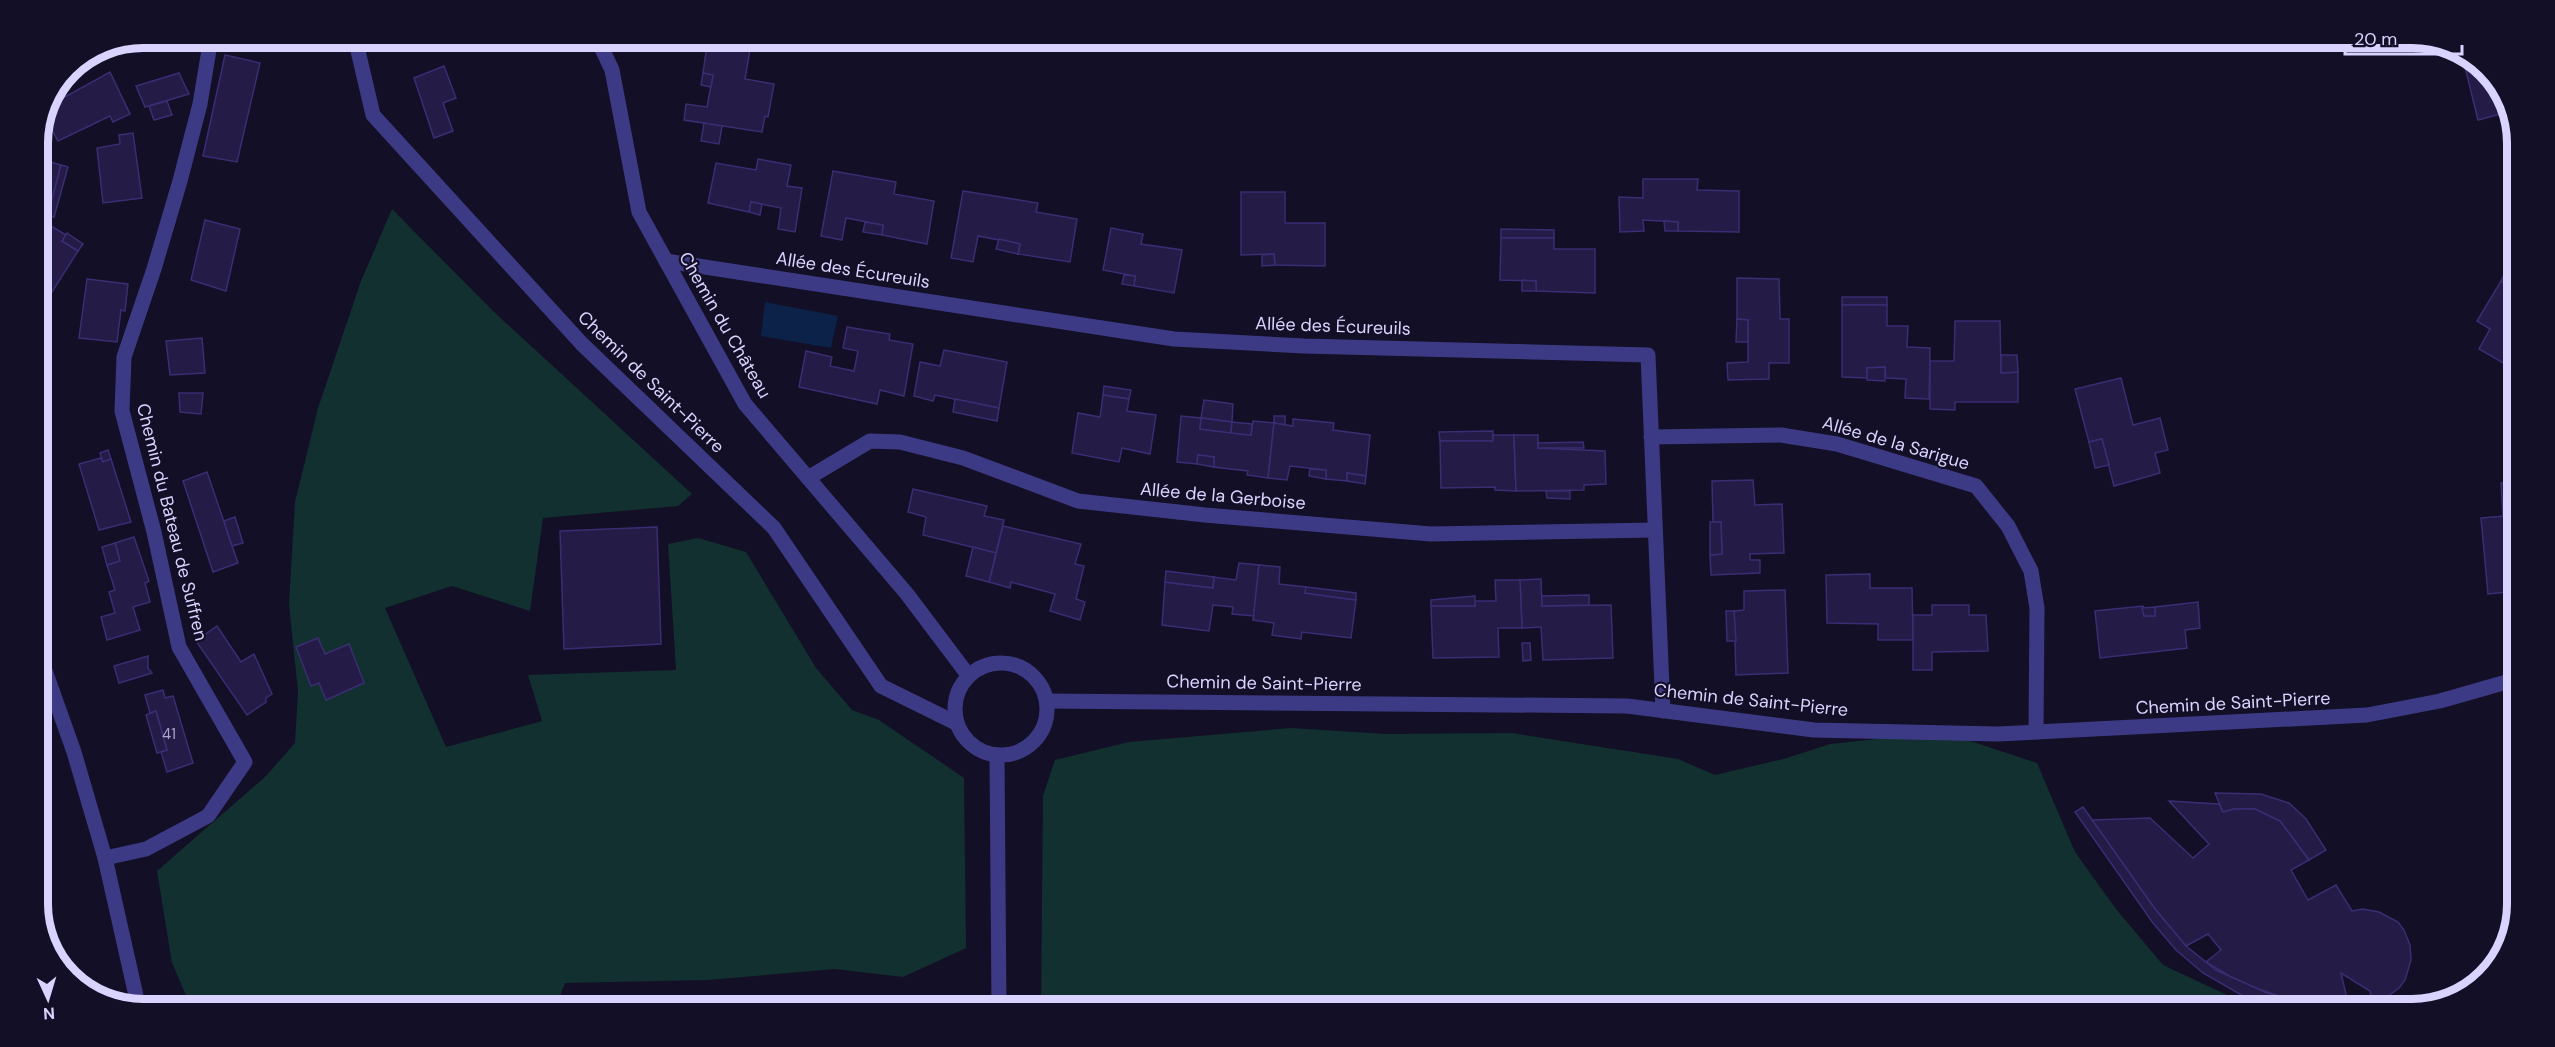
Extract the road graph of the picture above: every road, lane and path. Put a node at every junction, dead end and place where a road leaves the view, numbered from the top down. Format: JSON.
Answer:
{"nodes":[{"id":1,"x":209,"y":48,"type":"edge"},
{"id":2,"x":357,"y":48,"type":"edge"},
{"id":3,"x":602,"y":48,"type":"edge"},
{"id":4,"x":666,"y":261,"type":"junction"},
{"id":5,"x":1651,"y":437,"type":"junction"},
{"id":6,"x":808,"y":478,"type":"junction"},
{"id":7,"x":1655,"y":530,"type":"junction"},
{"id":8,"x":968,"y":675,"type":"junction"},
{"id":9,"x":48,"y":679,"type":"edge"},
{"id":10,"x":2507,"y":682,"type":"edge"},
{"id":11,"x":1047,"y":701,"type":"junction"},
{"id":12,"x":1663,"y":711,"type":"junction"},
{"id":13,"x":956,"y":723,"type":"junction"},
{"id":14,"x":2036,"y":732,"type":"junction"},
{"id":15,"x":997,"y":756,"type":"junction"},
{"id":16,"x":105,"y":858,"type":"junction"},
{"id":17,"x":137,"y":998,"type":"edge"},
{"id":18,"x":999,"y":999,"type":"edge"}],
"edges":[{"from":1,"to":16,"type":"street","name":"Chemin du Bateau de Suffren"},
{"from":2,"to":13,"type":"street","name":"Chemin de Saint-Pierre"},
{"from":3,"to":4,"type":"street","name":"Chemin du Château"},
{"from":4,"to":5,"type":"street","name":"Allée des Écureuils"},
{"from":4,"to":6,"type":"street","name":"Chemin du Château"},
{"from":5,"to":7,"type":"street","name":"Allée des Écureuils"},
{"from":5,"to":14,"type":"street","name":"Allée de la Sarigue"},
{"from":6,"to":7,"type":"street","name":"Allée de la Gerboise"},
{"from":6,"to":8,"type":"street","name":"Chemin du Château"},
{"from":7,"to":12,"type":"street","name":"Allée des Écureuils"},
{"from":8,"to":11,"type":"street"},
{"from":8,"to":13,"type":"street"},
{"from":9,"to":16,"type":"street"},
{"from":10,"to":14,"type":"street","name":"Chemin de Saint-Pierre"},
{"from":11,"to":12,"type":"street","name":"Chemin de Saint-Pierre"},
{"from":11,"to":15,"type":"street"},
{"from":12,"to":14,"type":"street","name":"Chemin de Saint-Pierre"},
{"from":13,"to":15,"type":"street"},
{"from":15,"to":18,"type":"street"},
{"from":16,"to":17,"type":"street"}]}
